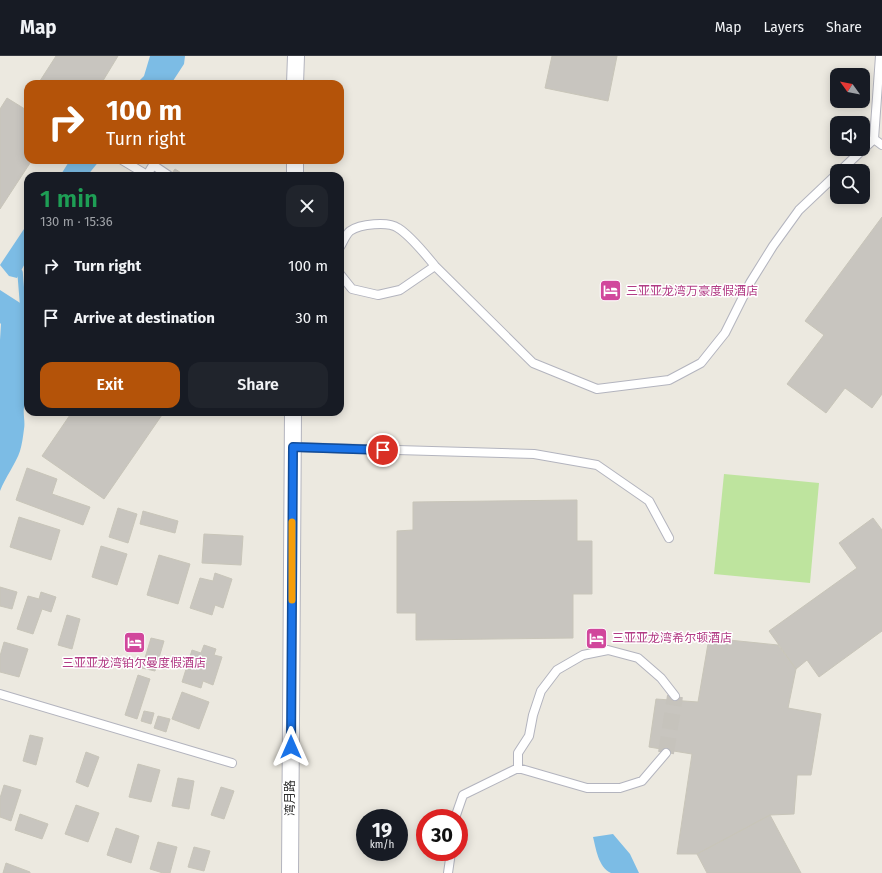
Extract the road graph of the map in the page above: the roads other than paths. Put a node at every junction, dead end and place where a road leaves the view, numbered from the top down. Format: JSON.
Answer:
{"nodes":[{"id":1,"x":296,"y":56,"type":"edge"},
{"id":2,"x":880,"y":56,"type":"edge"},
{"id":3,"x":295,"y":80,"type":"edge"},
{"id":4,"x":874,"y":139,"type":"junction"},
{"id":5,"x":882,"y":145,"type":"edge"},
{"id":6,"x":129,"y":164,"type":"edge"},
{"id":7,"x":847,"y":164,"type":"edge"},
{"id":8,"x":142,"y":172,"type":"edge"},
{"id":9,"x":149,"y":172,"type":"edge"},
{"id":10,"x":164,"y":172,"type":"edge"},
{"id":11,"x":830,"y":181,"type":"edge"},
{"id":12,"x":344,"y":240,"type":"edge"},
{"id":13,"x":434,"y":266,"type":"junction"},
{"id":14,"x":344,"y":279,"type":"edge"},
{"id":15,"x":293,"y":416,"type":"edge"},
{"id":16,"x":293,"y":447,"type":"junction"},
{"id":17,"x":669,"y":538,"type":"dead end"},
{"id":18,"x":0,"y":694,"type":"edge"},
{"id":19,"x":675,"y":696,"type":"dead end"},
{"id":20,"x":666,"y":753,"type":"tunnel mouth"},
{"id":21,"x":232,"y":763,"type":"dead end"},
{"id":22,"x":518,"y":768,"type":"junction"},
{"id":23,"x":458,"y":809,"type":"edge"},
{"id":24,"x":449,"y":861,"type":"edge"},
{"id":25,"x":290,"y":873,"type":"edge"},
{"id":26,"x":448,"y":873,"type":"edge"}],
"edges":[{"from":1,"to":3,"type":"street"},
{"from":2,"to":4,"type":"lane"},
{"from":4,"to":5,"type":"lane"},
{"from":4,"to":7,"type":"lane"},
{"from":6,"to":8,"type":"lane"},
{"from":9,"to":10,"type":"lane"},
{"from":11,"to":13,"type":"lane"},
{"from":12,"to":13,"type":"lane"},
{"from":13,"to":14,"type":"lane"},
{"from":15,"to":16,"type":"street","name":"湾月路"},
{"from":16,"to":17,"type":"lane"},
{"from":16,"to":25,"type":"street","name":"湾月路"},
{"from":18,"to":21,"type":"lane"},
{"from":19,"to":22,"type":"lane"},
{"from":20,"to":22,"type":"lane"},
{"from":22,"to":23,"type":"lane"},
{"from":24,"to":26,"type":"lane"}]}
